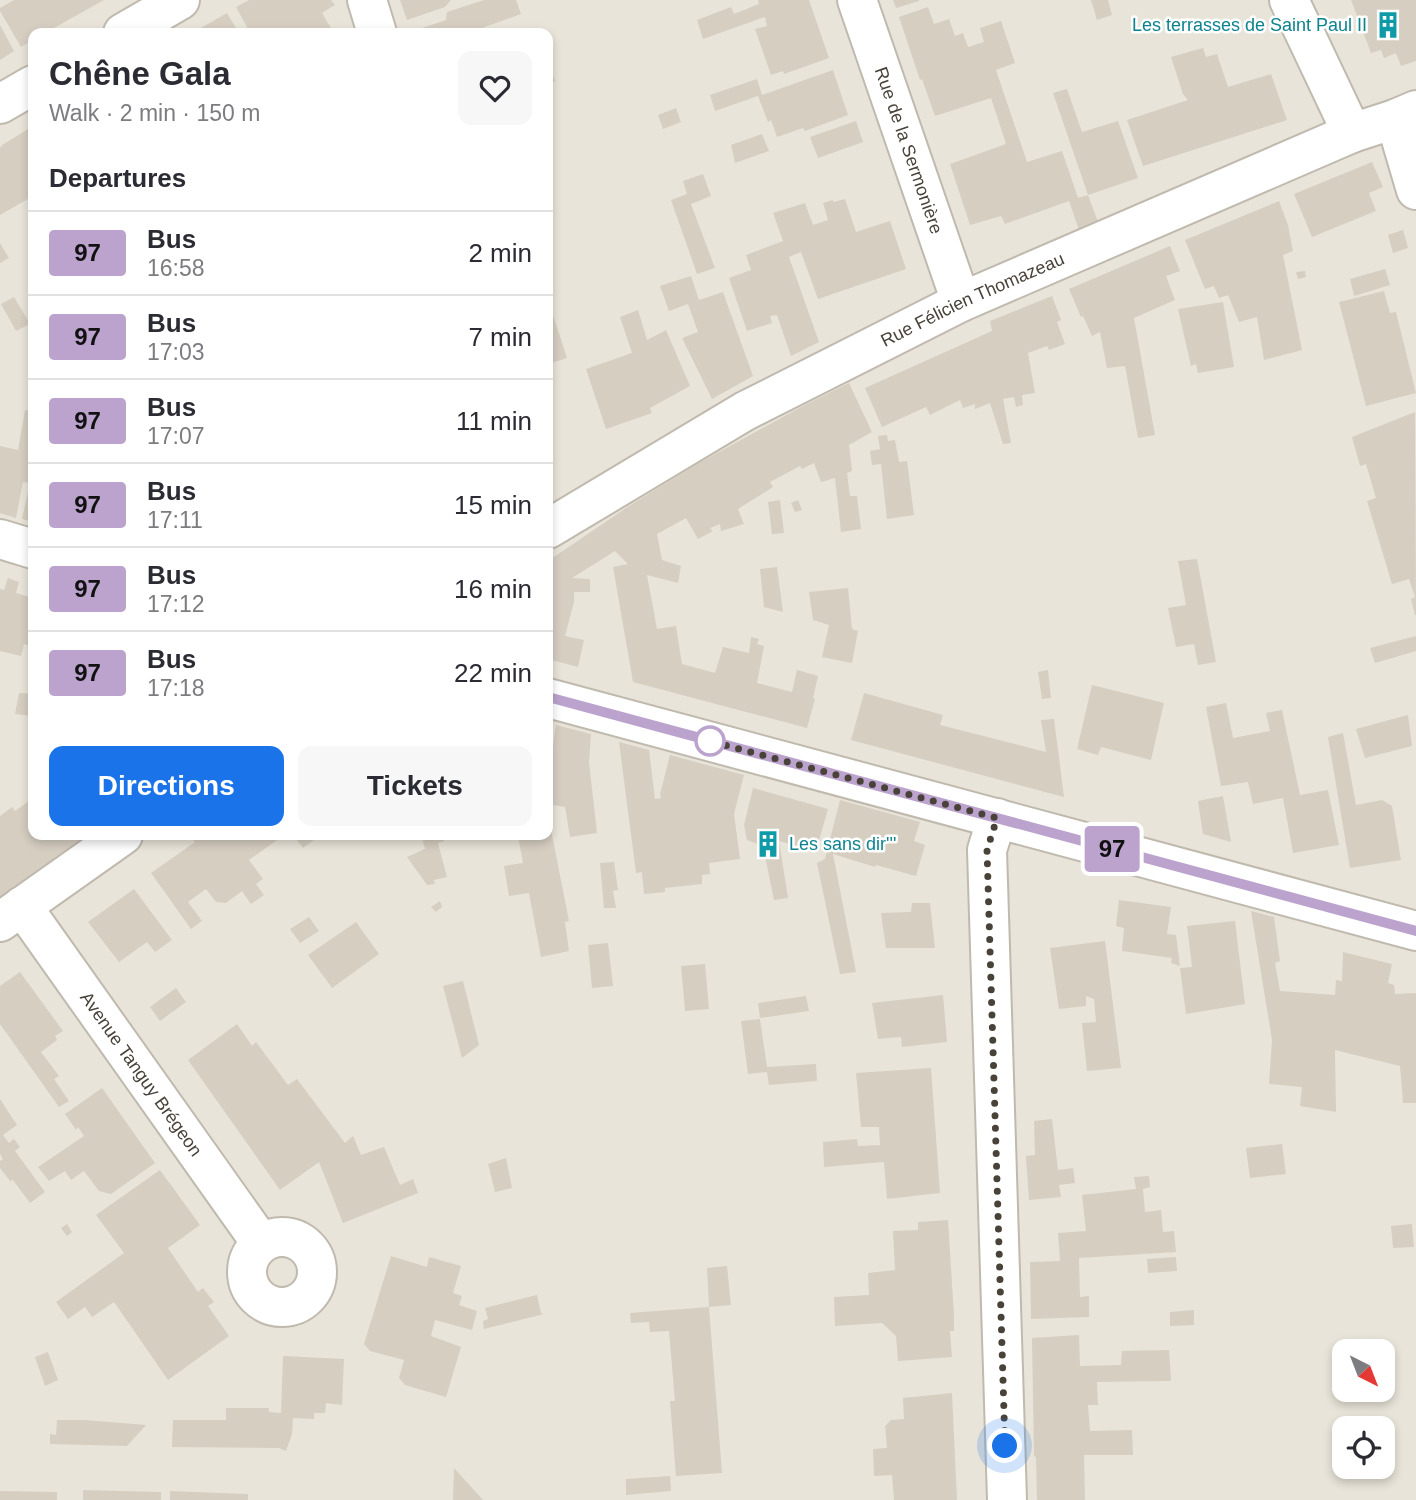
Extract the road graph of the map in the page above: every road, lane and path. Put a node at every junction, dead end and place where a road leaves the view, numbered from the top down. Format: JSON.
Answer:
{"nodes":[{"id":1,"x":180,"y":0,"type":"edge"},
{"id":2,"x":367,"y":0,"type":"edge"},
{"id":3,"x":857,"y":0,"type":"edge"},
{"id":4,"x":1289,"y":0,"type":"edge"},
{"id":5,"x":131,"y":28,"type":"edge"},
{"id":6,"x":375,"y":28,"type":"edge"},
{"id":7,"x":28,"y":88,"type":"edge"},
{"id":8,"x":0,"y":104,"type":"edge"},
{"id":9,"x":1405,"y":114,"type":"edge"},
{"id":10,"x":1352,"y":133,"type":"junction"},
{"id":11,"x":1416,"y":190,"type":"edge"},
{"id":12,"x":961,"y":302,"type":"junction"},
{"id":13,"x":553,"y":526,"type":"edge"},
{"id":14,"x":0,"y":539,"type":"edge"},
{"id":15,"x":28,"y":547,"type":"edge"},
{"id":16,"x":553,"y":699,"type":"edge"},
{"id":17,"x":997,"y":818,"type":"junction"},
{"id":18,"x":115,"y":840,"type":"edge"},
{"id":19,"x":11,"y":914,"type":"edge"},
{"id":20,"x":1416,"y":932,"type":"edge"},
{"id":21,"x":261,"y":1243,"type":"dead end"},
{"id":22,"x":1007,"y":1500,"type":"edge"}],
"edges":[{"from":1,"to":5,"type":"street"},
{"from":2,"to":6,"type":"street"},
{"from":3,"to":12,"type":"street","name":"Rue de la Sermonière"},
{"from":4,"to":10,"type":"street"},
{"from":7,"to":8,"type":"street"},
{"from":9,"to":10,"type":"street","name":"Rue Félicien Thomazeau"},
{"from":9,"to":11,"type":"street"},
{"from":10,"to":12,"type":"street","name":"Rue Félicien Thomazeau"},
{"from":12,"to":13,"type":"street","name":"Rue Félicien Thomazeau"},
{"from":14,"to":15,"type":"street"},
{"from":16,"to":17,"type":"street"},
{"from":17,"to":20,"type":"street"},
{"from":17,"to":22,"type":"street"},
{"from":18,"to":19,"type":"street"},
{"from":19,"to":21,"type":"street","name":"Avenue Tanguy Brégeon"}]}
